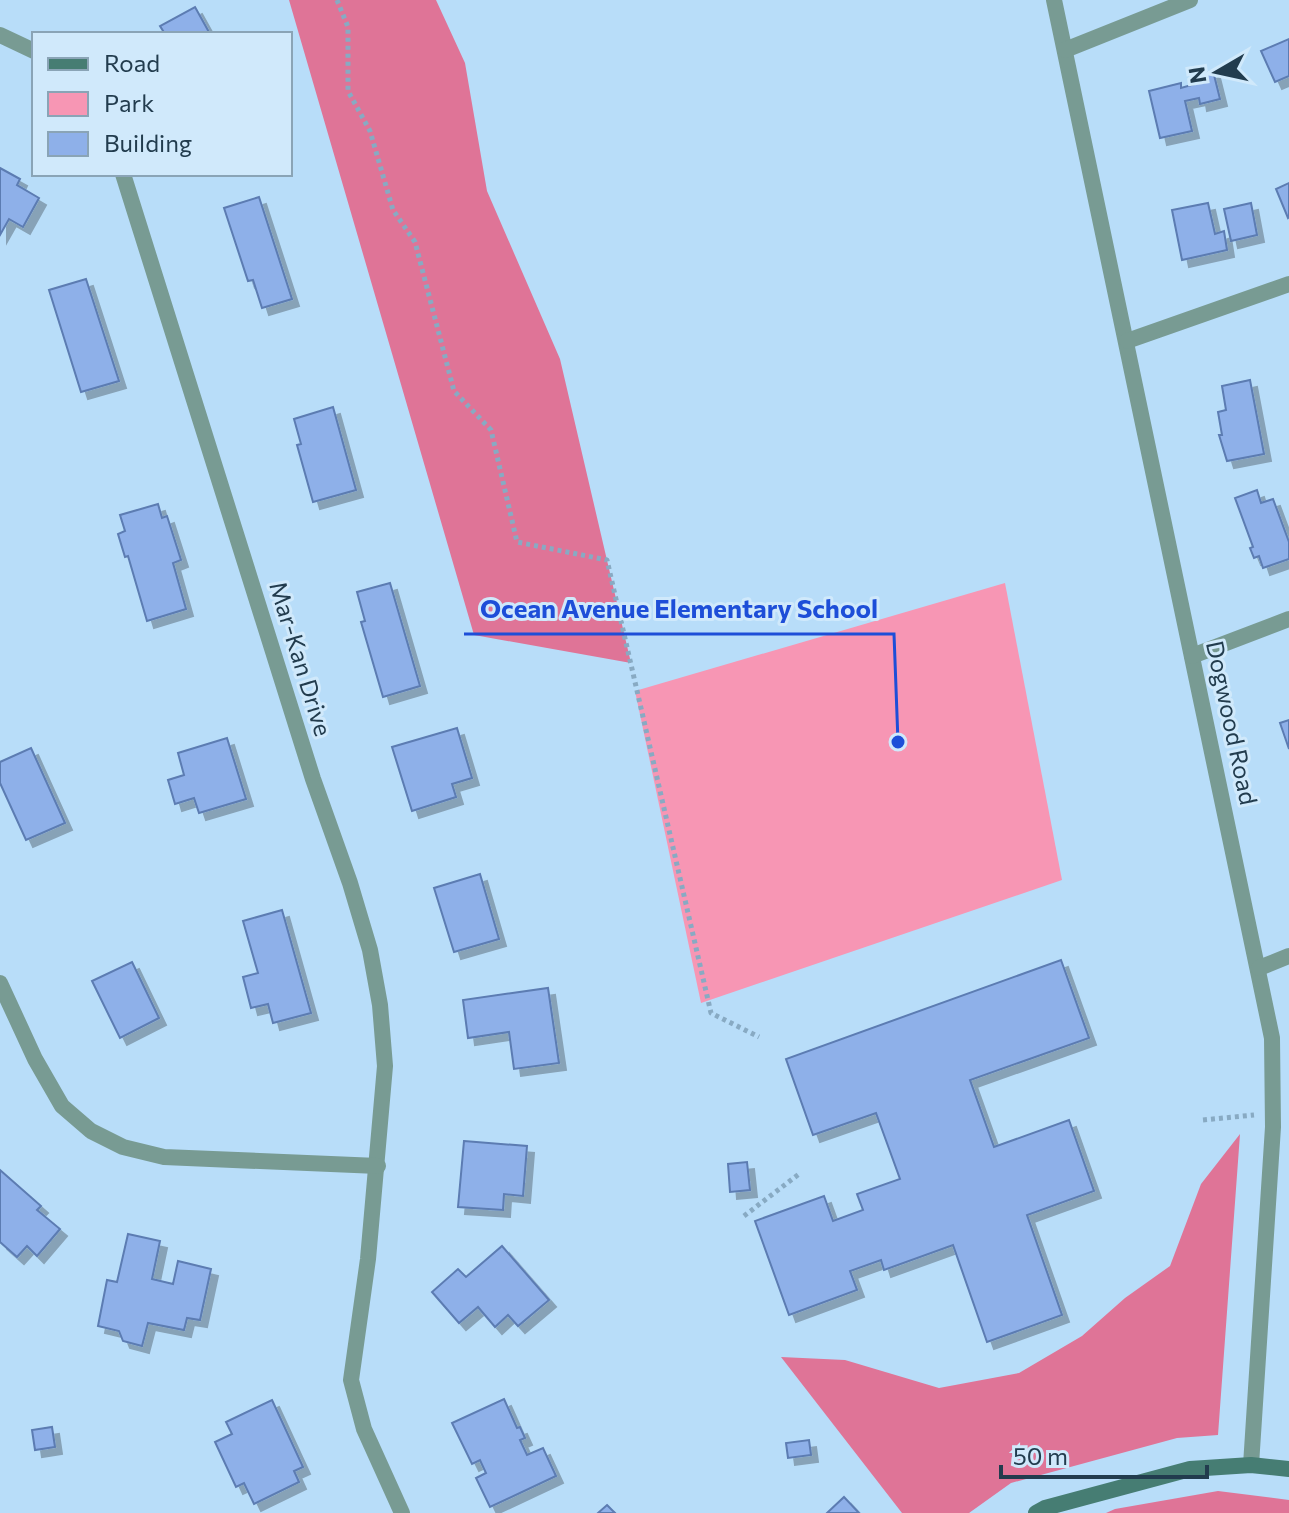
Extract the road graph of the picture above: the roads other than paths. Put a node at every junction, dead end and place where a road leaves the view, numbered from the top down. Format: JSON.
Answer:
{"nodes":[{"id":1,"x":1054,"y":0,"type":"edge"},
{"id":2,"x":1190,"y":0,"type":"edge"},
{"id":3,"x":0,"y":35,"type":"edge"},
{"id":4,"x":32,"y":50,"type":"edge"},
{"id":5,"x":1065,"y":50,"type":"junction"},
{"id":6,"x":124,"y":176,"type":"edge"},
{"id":7,"x":1289,"y":284,"type":"edge"},
{"id":8,"x":1127,"y":341,"type":"junction"},
{"id":9,"x":1289,"y":619,"type":"edge"},
{"id":10,"x":1192,"y":656,"type":"junction"},
{"id":11,"x":1289,"y":956,"type":"edge"},
{"id":12,"x":1259,"y":968,"type":"junction"},
{"id":13,"x":0,"y":983,"type":"edge"},
{"id":14,"x":378,"y":1166,"type":"junction"},
{"id":15,"x":1251,"y":1465,"type":"junction"},
{"id":16,"x":1289,"y":1469,"type":"edge"},
{"id":17,"x":402,"y":1513,"type":"edge"},
{"id":18,"x":1036,"y":1513,"type":"edge"}],
"edges":[{"from":1,"to":5,"type":"street","name":"Dogwood Road"},
{"from":2,"to":5,"type":"street"},
{"from":3,"to":4,"type":"street"},
{"from":5,"to":8,"type":"street","name":"Dogwood Road"},
{"from":6,"to":14,"type":"street","name":"Mar-Kan Drive"},
{"from":7,"to":8,"type":"street"},
{"from":8,"to":10,"type":"street","name":"Dogwood Road"},
{"from":9,"to":10,"type":"street"},
{"from":10,"to":12,"type":"street","name":"Dogwood Road"},
{"from":11,"to":12,"type":"street"},
{"from":12,"to":15,"type":"street","name":"Dogwood Road"},
{"from":13,"to":14,"type":"street"},
{"from":14,"to":17,"type":"street","name":"Mar-Kan Drive"},
{"from":15,"to":16,"type":"main road"},
{"from":15,"to":18,"type":"main road"}]}
